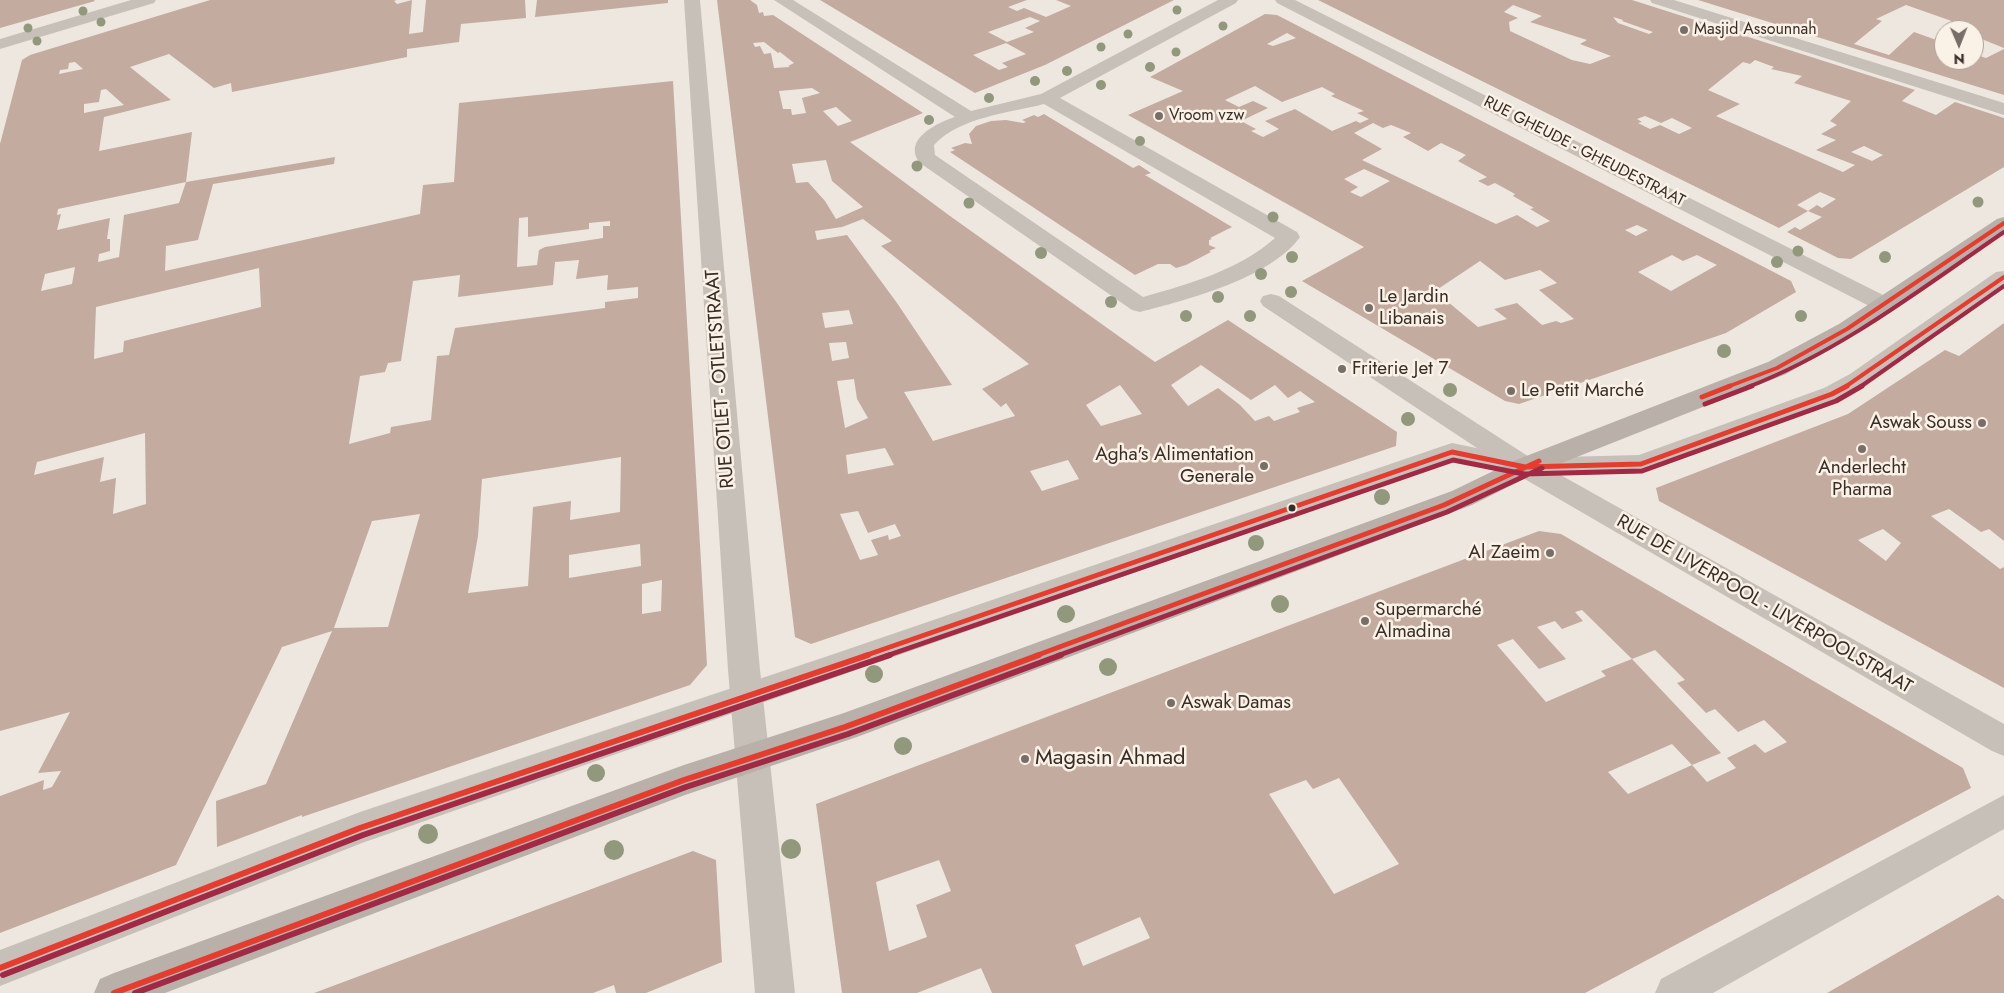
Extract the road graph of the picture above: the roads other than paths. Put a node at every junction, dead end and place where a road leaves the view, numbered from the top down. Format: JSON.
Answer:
{"nodes":[{"id":1,"x":148,"y":0,"type":"edge"},
{"id":2,"x":692,"y":0,"type":"edge"},
{"id":3,"x":782,"y":0,"type":"edge"},
{"id":4,"x":1230,"y":0,"type":"edge"},
{"id":5,"x":1283,"y":0,"type":"edge"},
{"id":6,"x":1658,"y":0,"type":"edge"},
{"id":7,"x":0,"y":44,"type":"edge"},
{"id":8,"x":1047,"y":98,"type":"junction"},
{"id":9,"x":2004,"y":109,"type":"edge"},
{"id":10,"x":968,"y":117,"type":"junction"},
{"id":11,"x":2004,"y":223,"type":"edge"},
{"id":12,"x":2004,"y":277,"type":"edge"},
{"id":13,"x":1271,"y":301,"type":"dead end"},
{"id":14,"x":1885,"y":305,"type":"junction"},
{"id":15,"x":1525,"y":467,"type":"junction"},
{"id":16,"x":746,"y":696,"type":"junction"},
{"id":17,"x":2004,"y":741,"type":"edge"},
{"id":18,"x":753,"y":757,"type":"junction"},
{"id":19,"x":2004,"y":811,"type":"edge"},
{"id":20,"x":0,"y":968,"type":"edge"},
{"id":21,"x":114,"y":993,"type":"edge"},
{"id":22,"x":775,"y":993,"type":"edge"},
{"id":23,"x":1675,"y":993,"type":"edge"}],
"edges":[{"from":1,"to":7,"type":"street"},
{"from":2,"to":16,"type":"street","name":"RUE OTLET - OTLETSTRAAT"},
{"from":3,"to":10,"type":"street"},
{"from":4,"to":8,"type":"street"},
{"from":5,"to":14,"type":"street","name":"RUE GHEUDE - GHEUDESTRAAT"},
{"from":6,"to":9,"type":"street"},
{"from":8,"to":10,"type":"street"},
{"from":8,"to":10,"type":"street"},
{"from":11,"to":14,"type":"main road"},
{"from":12,"to":15,"type":"lane"},
{"from":13,"to":15,"type":"street","name":"RUE DE LIVERPOOL - LIVERPOOLSTRAAT"},
{"from":14,"to":15,"type":"main road"},
{"from":15,"to":16,"type":"lane"},
{"from":15,"to":17,"type":"street","name":"RUE DE LIVERPOOL - LIVERPOOLSTRAAT"},
{"from":15,"to":18,"type":"main road"},
{"from":16,"to":18,"type":"street","name":"RUE OTLET - OTLETSTRAAT"},
{"from":16,"to":20,"type":"lane"},
{"from":18,"to":21,"type":"main road"},
{"from":18,"to":22,"type":"street","name":"RUE OTLET - OTLETSTRAAT"},
{"from":19,"to":23,"type":"street"}]}
